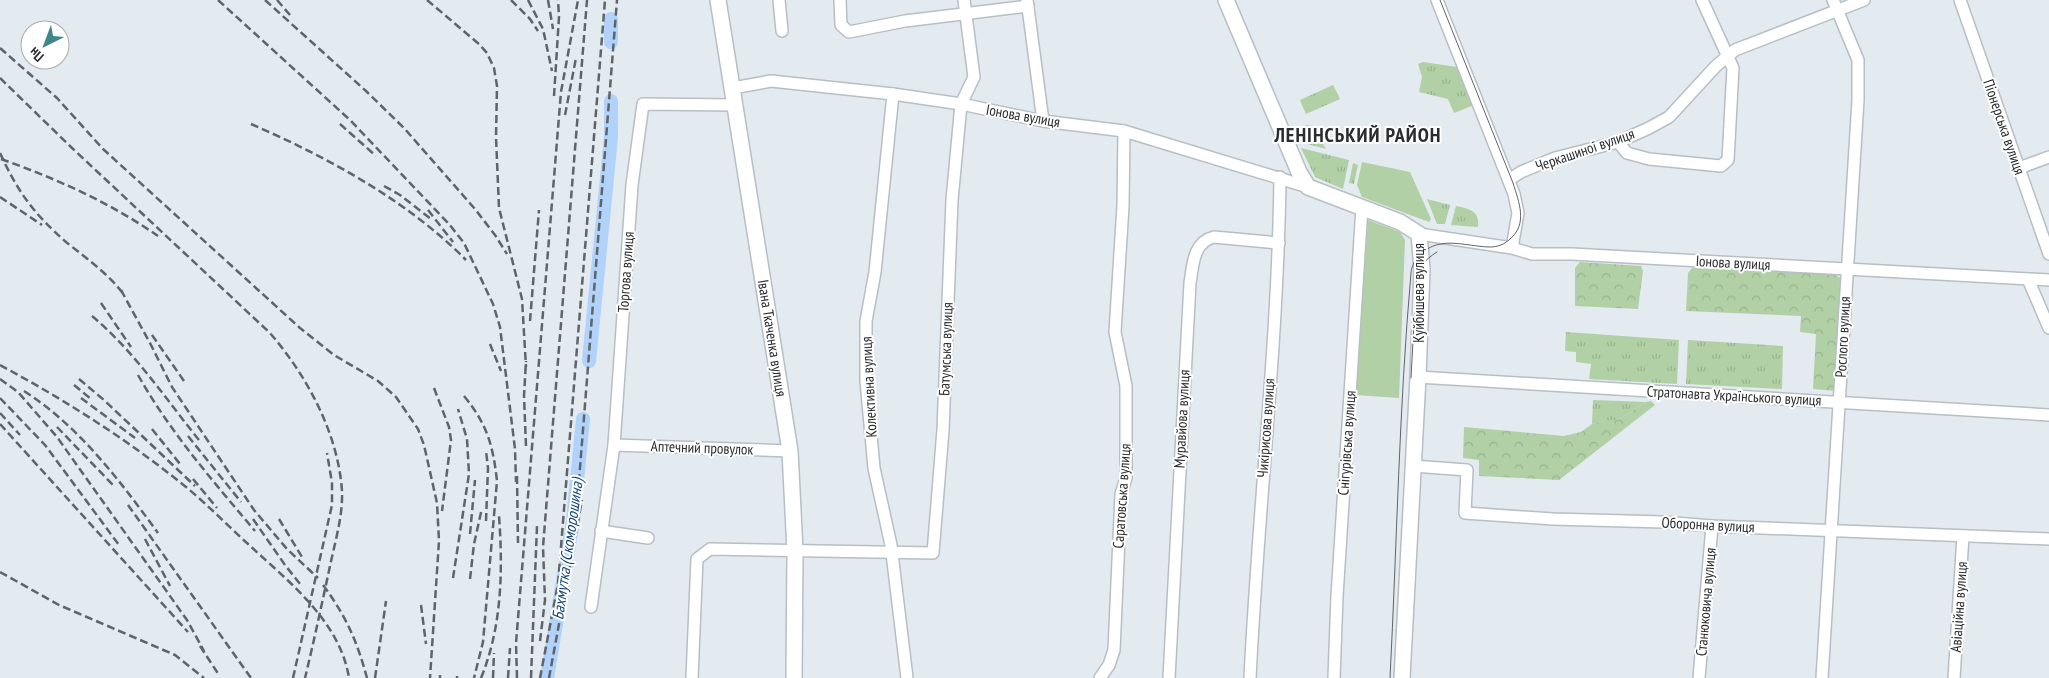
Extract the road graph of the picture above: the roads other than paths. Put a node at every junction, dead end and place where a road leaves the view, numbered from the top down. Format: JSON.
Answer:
{"nodes":[{"id":1,"x":718,"y":0,"type":"edge"},
{"id":2,"x":779,"y":0,"type":"edge"},
{"id":3,"x":840,"y":0,"type":"edge"},
{"id":4,"x":964,"y":0,"type":"edge"},
{"id":5,"x":1226,"y":0,"type":"edge"},
{"id":6,"x":1437,"y":0,"type":"edge"},
{"id":7,"x":1702,"y":0,"type":"edge"},
{"id":8,"x":1864,"y":0,"type":"edge"},
{"id":9,"x":1960,"y":0,"type":"edge"},
{"id":10,"x":1028,"y":3,"type":"edge"},
{"id":11,"x":1835,"y":5,"type":"edge"},
{"id":12,"x":965,"y":12,"type":"junction"},
{"id":13,"x":782,"y":31,"type":"dead end"},
{"id":14,"x":1728,"y":56,"type":"junction"},
{"id":15,"x":732,"y":88,"type":"junction"},
{"id":16,"x":893,"y":94,"type":"junction"},
{"id":17,"x":960,"y":104,"type":"junction"},
{"id":18,"x":734,"y":105,"type":"junction"},
{"id":19,"x":1043,"y":120,"type":"junction"},
{"id":20,"x":1124,"y":131,"type":"junction"},
{"id":21,"x":1618,"y":142,"type":"junction"},
{"id":22,"x":2049,"y":157,"type":"edge"},
{"id":23,"x":2019,"y":168,"type":"junction"},
{"id":24,"x":1280,"y":177,"type":"junction"},
{"id":25,"x":1509,"y":180,"type":"junction"},
{"id":26,"x":1308,"y":187,"type":"junction"},
{"id":27,"x":1362,"y":207,"type":"junction"},
{"id":28,"x":1419,"y":234,"type":"junction"},
{"id":29,"x":1279,"y":244,"type":"junction"},
{"id":30,"x":1512,"y":248,"type":"junction"},
{"id":31,"x":2049,"y":254,"type":"edge"},
{"id":32,"x":1847,"y":268,"type":"junction"},
{"id":33,"x":2028,"y":279,"type":"junction"},
{"id":34,"x":2049,"y":280,"type":"edge"},
{"id":35,"x":2049,"y":328,"type":"edge"},
{"id":36,"x":1418,"y":378,"type":"junction"},
{"id":37,"x":1840,"y":401,"type":"junction"},
{"id":38,"x":2049,"y":415,"type":"edge"},
{"id":39,"x":614,"y":445,"type":"junction"},
{"id":40,"x":790,"y":451,"type":"junction"},
{"id":41,"x":1413,"y":466,"type":"junction"},
{"id":42,"x":1712,"y":526,"type":"junction"},
{"id":43,"x":1831,"y":530,"type":"junction"},
{"id":44,"x":601,"y":531,"type":"junction"},
{"id":45,"x":1963,"y":536,"type":"junction"},
{"id":46,"x":648,"y":538,"type":"dead end"},
{"id":47,"x":2049,"y":539,"type":"edge"},
{"id":48,"x":795,"y":551,"type":"junction"},
{"id":49,"x":892,"y":552,"type":"junction"},
{"id":50,"x":592,"y":607,"type":"dead end"},
{"id":51,"x":692,"y":678,"type":"edge"},
{"id":52,"x":794,"y":678,"type":"edge"},
{"id":53,"x":907,"y":678,"type":"edge"},
{"id":54,"x":1100,"y":678,"type":"edge"},
{"id":55,"x":1169,"y":678,"type":"edge"},
{"id":56,"x":1250,"y":678,"type":"edge"},
{"id":57,"x":1334,"y":678,"type":"edge"},
{"id":58,"x":1402,"y":678,"type":"edge"},
{"id":59,"x":1700,"y":678,"type":"edge"},
{"id":60,"x":1822,"y":678,"type":"edge"},
{"id":61,"x":1954,"y":678,"type":"edge"}],
"edges":[{"from":1,"to":15,"type":"main road","name":"Івана Ткаченка вулиця"},
{"from":2,"to":13,"type":"street"},
{"from":3,"to":12,"type":"street"},
{"from":4,"to":12,"type":"street"},
{"from":5,"to":26,"type":"main road"},
{"from":6,"to":25,"type":"street"},
{"from":7,"to":14,"type":"street"},
{"from":8,"to":11,"type":"street","name":"Черкашиної вулиця"},
{"from":9,"to":23,"type":"street","name":"Піонерська вулиця"},
{"from":10,"to":12,"type":"street"},
{"from":10,"to":19,"type":"street"},
{"from":11,"to":14,"type":"street","name":"Черкашиної вулиця"},
{"from":11,"to":32,"type":"street","name":"Рослого вулиця"},
{"from":12,"to":17,"type":"street"},
{"from":14,"to":21,"type":"street","name":"Черкашиної вулиця"},
{"from":14,"to":21,"type":"street"},
{"from":15,"to":16,"type":"street","name":"Іонова вулиця"},
{"from":15,"to":18,"type":"main road","name":"Івана Ткаченка вулиця"},
{"from":16,"to":17,"type":"street","name":"Іонова вулиця"},
{"from":16,"to":49,"type":"street","name":"Колективна вулиця"},
{"from":17,"to":19,"type":"street","name":"Іонова вулиця"},
{"from":17,"to":49,"type":"street","name":"Батумська вулиця"},
{"from":18,"to":39,"type":"street","name":"Торгова вулиця"},
{"from":18,"to":40,"type":"main road","name":"Івана Ткаченка вулиця"},
{"from":19,"to":20,"type":"street","name":"Іонова вулиця"},
{"from":20,"to":24,"type":"street","name":"Іонова вулиця"},
{"from":20,"to":54,"type":"street","name":"Саратовська вулиця"},
{"from":21,"to":25,"type":"street","name":"Черкашиної вулиця"},
{"from":22,"to":23,"type":"street"},
{"from":23,"to":31,"type":"street","name":"Піонерська вулиця"},
{"from":24,"to":26,"type":"street","name":"Іонова вулиця"},
{"from":24,"to":29,"type":"street","name":"Чикірисова вулиця"},
{"from":25,"to":30,"type":"street"},
{"from":26,"to":27,"type":"main road","name":"Куйбишева вулиця"},
{"from":27,"to":28,"type":"main road","name":"Куйбишева вулиця"},
{"from":27,"to":57,"type":"street","name":"Снігурівська вулиця"},
{"from":28,"to":30,"type":"street","name":"Іонова вулиця"},
{"from":28,"to":36,"type":"main road","name":"Куйбишева вулиця"},
{"from":29,"to":55,"type":"street","name":"Муравйова вулиця"},
{"from":29,"to":56,"type":"street","name":"Чикірисова вулиця"},
{"from":30,"to":32,"type":"street","name":"Іонова вулиця"},
{"from":32,"to":33,"type":"street","name":"Іонова вулиця"},
{"from":32,"to":37,"type":"street","name":"Рослого вулиця"},
{"from":33,"to":34,"type":"street","name":"Іонова вулиця"},
{"from":33,"to":35,"type":"street"},
{"from":36,"to":37,"type":"street","name":"Стратонавта Українського вулиця"},
{"from":36,"to":41,"type":"main road","name":"Куйбишева вулиця"},
{"from":37,"to":38,"type":"street","name":"Стратонавта Українського вулиця"},
{"from":37,"to":43,"type":"street","name":"Рослого вулиця"},
{"from":39,"to":40,"type":"street","name":"Аптечний провулок"},
{"from":39,"to":44,"type":"street","name":"Торгова вулиця"},
{"from":40,"to":48,"type":"main road","name":"Івана Ткаченка вулиця"},
{"from":41,"to":42,"type":"street","name":"Оборонна вулиця"},
{"from":41,"to":58,"type":"main road","name":"Куйбишева вулиця"},
{"from":42,"to":43,"type":"street","name":"Оборонна вулиця"},
{"from":42,"to":59,"type":"street","name":"Станюковича вулиця"},
{"from":43,"to":45,"type":"street","name":"Оборонна вулиця"},
{"from":43,"to":60,"type":"street","name":"Рослого вулиця"},
{"from":44,"to":46,"type":"street"},
{"from":44,"to":50,"type":"street","name":"Торгова вулиця"},
{"from":45,"to":47,"type":"street","name":"Оборонна вулиця"},
{"from":45,"to":61,"type":"street","name":"Авіаційна вулиця"},
{"from":48,"to":49,"type":"street"},
{"from":48,"to":51,"type":"street"},
{"from":48,"to":52,"type":"main road","name":"Івана Ткаченка вулиця"},
{"from":49,"to":53,"type":"street","name":"Колективна вулиця"}]}
